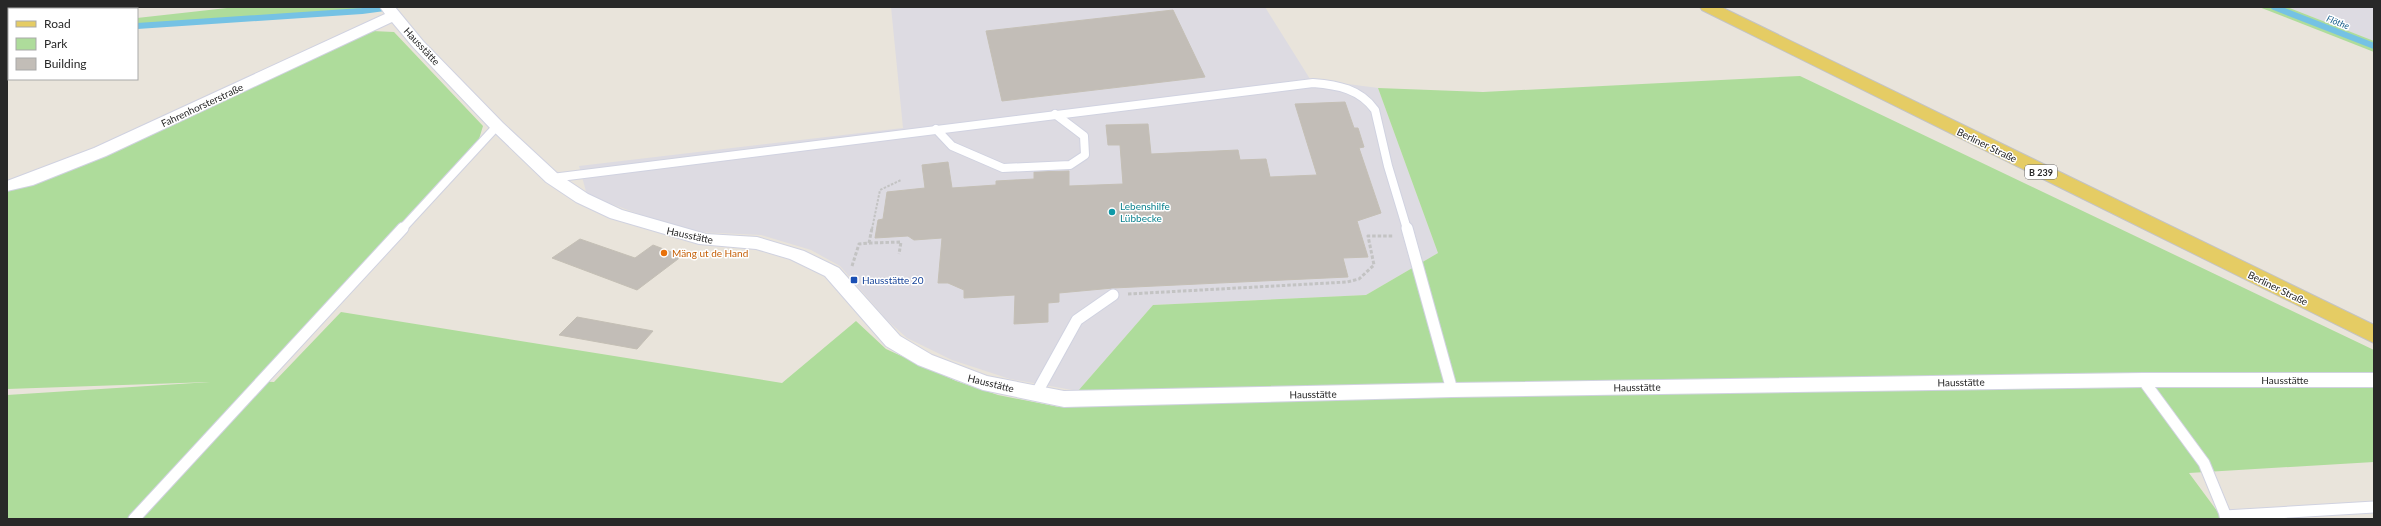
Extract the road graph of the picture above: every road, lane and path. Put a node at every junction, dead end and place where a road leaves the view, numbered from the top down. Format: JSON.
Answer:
{"nodes":[{"id":1,"x":1708,"y":7,"type":"edge"},
{"id":2,"x":390,"y":11,"type":"edge"},
{"id":3,"x":1055,"y":114,"type":"junction"},
{"id":4,"x":497,"y":126,"type":"junction"},
{"id":5,"x":936,"y":129,"type":"junction"},
{"id":6,"x":552,"y":178,"type":"junction"},
{"id":7,"x":900,"y":180,"type":"dead end"},
{"id":8,"x":7,"y":186,"type":"edge"},
{"id":9,"x":1410,"y":236,"type":"junction"},
{"id":10,"x":869,"y":243,"type":"junction"},
{"id":11,"x":899,"y":254,"type":"dead end"},
{"id":12,"x":846,"y":286,"type":"junction"},
{"id":13,"x":1113,"y":295,"type":"joint"},
{"id":14,"x":2374,"y":335,"type":"edge"},
{"id":15,"x":2143,"y":380,"type":"junction"},
{"id":16,"x":2374,"y":380,"type":"edge"},
{"id":17,"x":1452,"y":390,"type":"junction"},
{"id":18,"x":1036,"y":394,"type":"junction"},
{"id":19,"x":2374,"y":507,"type":"edge"},
{"id":20,"x":2226,"y":518,"type":"edge"},
{"id":21,"x":134,"y":519,"type":"edge"}],
"edges":[{"from":1,"to":14,"type":"main road","name":"Berliner Straße","number":"B 239"},
{"from":2,"to":4,"type":"street","name":"Hausstätte"},
{"from":2,"to":8,"type":"street","name":"Fahrenhorsterstraße"},
{"from":3,"to":5,"type":"lane"},
{"from":3,"to":5,"type":"lane"},
{"from":3,"to":9,"type":"lane"},
{"from":4,"to":6,"type":"street","name":"Hausstätte"},
{"from":4,"to":21,"type":"lane"},
{"from":5,"to":6,"type":"lane"},
{"from":6,"to":12,"type":"street","name":"Hausstätte"},
{"from":7,"to":10,"type":"path"},
{"from":9,"to":13,"type":"path"},
{"from":9,"to":17,"type":"lane"},
{"from":10,"to":11,"type":"path"},
{"from":10,"to":12,"type":"path"},
{"from":12,"to":18,"type":"street","name":"Hausstätte"},
{"from":13,"to":18,"type":"lane"},
{"from":15,"to":16,"type":"street","name":"Hausstätte"},
{"from":15,"to":17,"type":"street","name":"Hausstätte"},
{"from":15,"to":20,"type":"lane"},
{"from":17,"to":18,"type":"street","name":"Hausstätte"},
{"from":19,"to":20,"type":"lane"}]}
